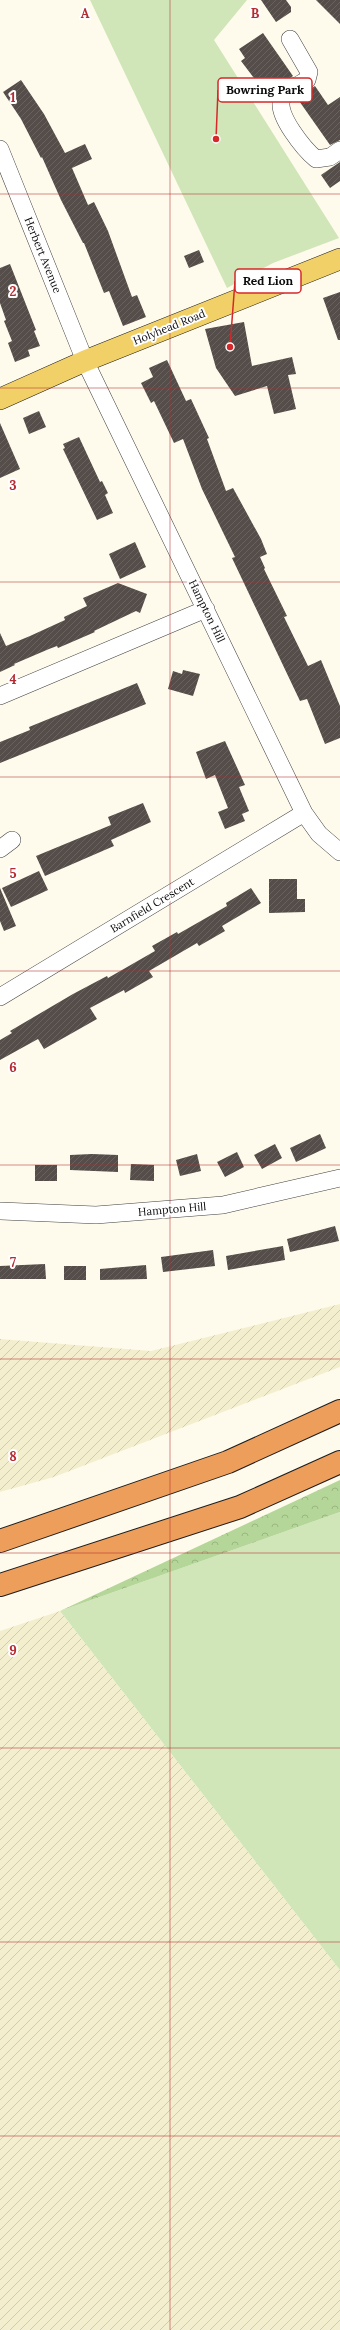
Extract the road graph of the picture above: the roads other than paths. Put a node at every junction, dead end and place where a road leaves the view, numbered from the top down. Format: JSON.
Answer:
{"nodes":[{"id":1,"x":290,"y":39,"type":"dead end"},
{"id":2,"x":0,"y":149,"type":"edge"},
{"id":3,"x":340,"y":150,"type":"edge"},
{"id":4,"x":340,"y":259,"type":"edge"},
{"id":5,"x":85,"y":361,"type":"junction"},
{"id":6,"x":0,"y":399,"type":"edge"},
{"id":7,"x":206,"y":609,"type":"junction"},
{"id":8,"x":0,"y":696,"type":"edge"},
{"id":9,"x":304,"y":813,"type":"junction"},
{"id":10,"x":340,"y":852,"type":"edge"},
{"id":11,"x":0,"y":997,"type":"edge"},
{"id":12,"x":340,"y":1178,"type":"edge"},
{"id":13,"x":1,"y":1211,"type":"edge"},
{"id":14,"x":340,"y":1411,"type":"edge"},
{"id":15,"x":340,"y":1462,"type":"edge"},
{"id":16,"x":0,"y":1541,"type":"edge"},
{"id":17,"x":0,"y":1585,"type":"edge"}],
"edges":[{"from":1,"to":3,"type":"street"},
{"from":2,"to":5,"type":"street","name":"Herbert Avenue"},
{"from":4,"to":5,"type":"main road","name":"Holyhead Road"},
{"from":5,"to":6,"type":"main road","name":"Holyhead Road"},
{"from":5,"to":7,"type":"street","name":"Hampton Hill"},
{"from":7,"to":8,"type":"street"},
{"from":7,"to":9,"type":"street","name":"Hampton Hill"},
{"from":9,"to":10,"type":"street","name":"Hampton Hill"},
{"from":9,"to":11,"type":"street","name":"Barnfield Crescent"},
{"from":12,"to":13,"type":"street","name":"Hampton Hill"},
{"from":14,"to":16,"type":"highway"},
{"from":15,"to":17,"type":"highway"}]}
